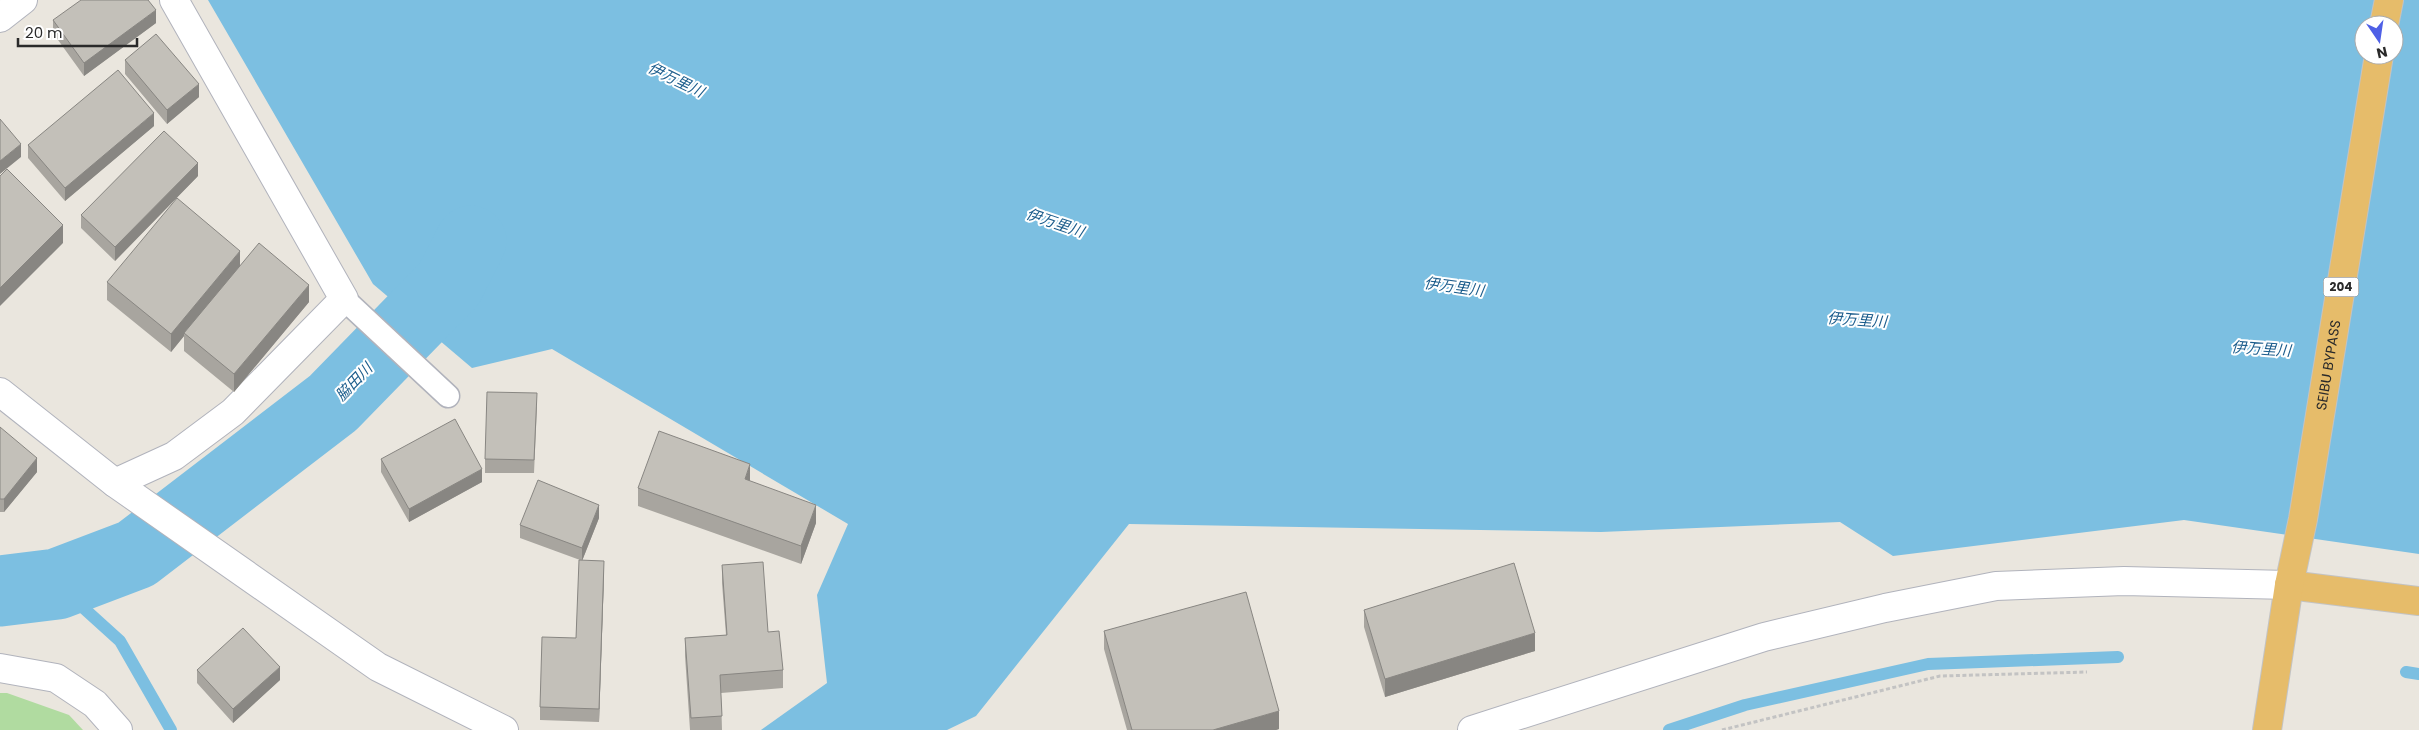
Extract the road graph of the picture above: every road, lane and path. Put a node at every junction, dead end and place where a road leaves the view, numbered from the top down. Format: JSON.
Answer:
{"nodes":[{"id":1,"x":23,"y":0,"type":"edge"},
{"id":2,"x":174,"y":0,"type":"edge"},
{"id":3,"x":2388,"y":0,"type":"edge"},
{"id":4,"x":2386,"y":15,"type":"edge"},
{"id":5,"x":0,"y":18,"type":"edge"},
{"id":6,"x":2378,"y":65,"type":"edge"},
{"id":7,"x":344,"y":299,"type":"junction"},
{"id":8,"x":0,"y":392,"type":"edge"},
{"id":9,"x":448,"y":396,"type":"dead end"},
{"id":10,"x":115,"y":483,"type":"junction"},
{"id":11,"x":2289,"y":585,"type":"junction"},
{"id":12,"x":2419,"y":601,"type":"edge"},
{"id":13,"x":0,"y":668,"type":"edge"},
{"id":14,"x":2086,"y":672,"type":"dead end"},
{"id":15,"x":118,"y":730,"type":"edge"},
{"id":16,"x":504,"y":730,"type":"edge"},
{"id":17,"x":1472,"y":730,"type":"edge"},
{"id":18,"x":1722,"y":730,"type":"edge"},
{"id":19,"x":2267,"y":730,"type":"edge"}],
"edges":[{"from":1,"to":5,"type":"street"},
{"from":2,"to":7,"type":"street"},
{"from":3,"to":4,"type":"highway"},
{"from":6,"to":11,"type":"highway","name":"SEIBU BYPASS","number":"204"},
{"from":7,"to":9,"type":"lane"},
{"from":7,"to":10,"type":"street"},
{"from":8,"to":10,"type":"street"},
{"from":10,"to":16,"type":"street"},
{"from":11,"to":12,"type":"highway"},
{"from":11,"to":17,"type":"street"},
{"from":11,"to":19,"type":"highway","number":"204"},
{"from":13,"to":15,"type":"street"},
{"from":14,"to":18,"type":"path"}]}
